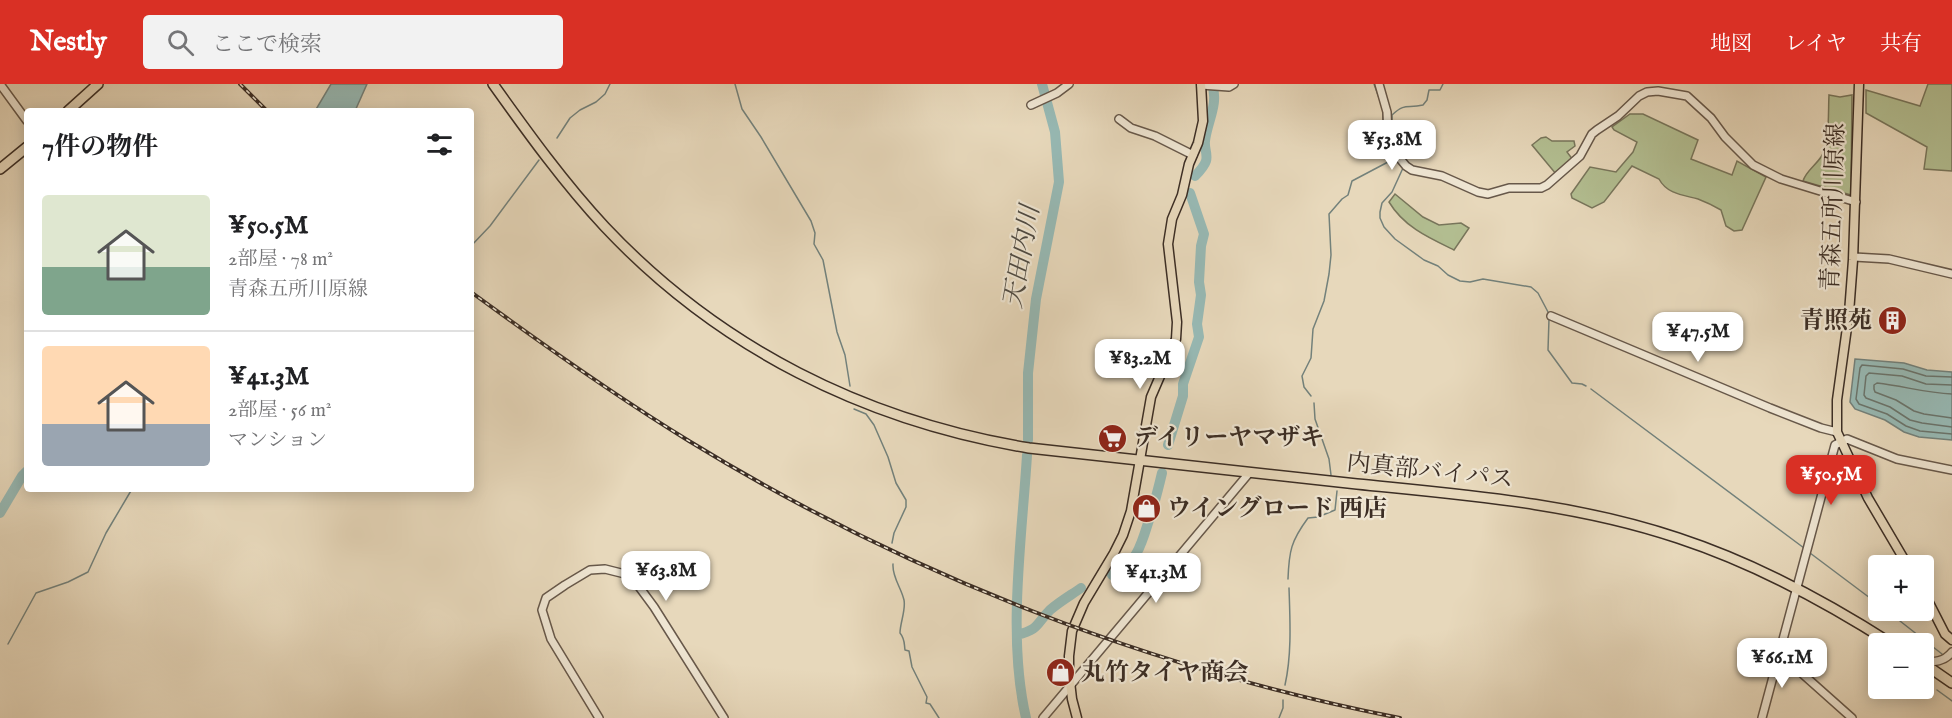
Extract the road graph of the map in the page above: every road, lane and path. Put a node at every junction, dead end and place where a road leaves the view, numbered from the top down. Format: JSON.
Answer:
{"nodes":[{"id":1,"x":0,"y":84,"type":"edge"},
{"id":2,"x":98,"y":84,"type":"edge"},
{"id":3,"x":493,"y":84,"type":"edge"},
{"id":4,"x":1069,"y":84,"type":"edge"},
{"id":5,"x":1234,"y":84,"type":"edge"},
{"id":6,"x":1379,"y":84,"type":"edge"},
{"id":7,"x":1858,"y":84,"type":"edge"},
{"id":8,"x":1207,"y":85,"type":"edge"},
{"id":9,"x":1035,"y":103,"type":"dead end"},
{"id":10,"x":71,"y":108,"type":"edge"},
{"id":11,"x":24,"y":117,"type":"edge"},
{"id":12,"x":1119,"y":119,"type":"dead end"},
{"id":13,"x":24,"y":149,"type":"edge"},
{"id":14,"x":1193,"y":155,"type":"junction"},
{"id":15,"x":0,"y":169,"type":"edge"},
{"id":16,"x":1856,"y":202,"type":"junction"},
{"id":17,"x":1854,"y":257,"type":"junction"},
{"id":18,"x":1952,"y":274,"type":"edge"},
{"id":19,"x":1551,"y":316,"type":"dead end"},
{"id":20,"x":1837,"y":432,"type":"junction"},
{"id":21,"x":1840,"y":441,"type":"junction"},
{"id":22,"x":1141,"y":459,"type":"junction"},
{"id":23,"x":1952,"y":470,"type":"edge"},
{"id":24,"x":1250,"y":472,"type":"junction"},
{"id":25,"x":1902,"y":555,"type":"edge"},
{"id":26,"x":1796,"y":588,"type":"junction"},
{"id":27,"x":1934,"y":613,"type":"edge"},
{"id":28,"x":1876,"y":633,"type":"edge"},
{"id":29,"x":1952,"y":640,"type":"edge"},
{"id":30,"x":1952,"y":652,"type":"edge"},
{"id":31,"x":1779,"y":653,"type":"junction"},
{"id":32,"x":1934,"y":662,"type":"edge"},
{"id":33,"x":1934,"y":670,"type":"edge"},
{"id":34,"x":1952,"y":683,"type":"edge"},
{"id":35,"x":1070,"y":686,"type":"junction"},
{"id":36,"x":599,"y":718,"type":"edge"},
{"id":37,"x":724,"y":718,"type":"edge"},
{"id":38,"x":1044,"y":718,"type":"edge"},
{"id":39,"x":1077,"y":718,"type":"edge"},
{"id":40,"x":1761,"y":718,"type":"edge"},
{"id":41,"x":1852,"y":718,"type":"edge"}],
"edges":[{"from":1,"to":11,"type":"street"},
{"from":2,"to":10,"type":"highway"},
{"from":3,"to":22,"type":"highway","name":"内真部バイパス"},
{"from":4,"to":9,"type":"street"},
{"from":5,"to":8,"type":"street"},
{"from":6,"to":16,"type":"street"},
{"from":7,"to":16,"type":"main road","name":"青森五所川原線"},
{"from":8,"to":14,"type":"main road"},
{"from":12,"to":14,"type":"street"},
{"from":13,"to":15,"type":"highway"},
{"from":14,"to":22,"type":"main road"},
{"from":16,"to":17,"type":"main road","name":"青森五所川原線"},
{"from":17,"to":18,"type":"street"},
{"from":17,"to":20,"type":"main road","name":"青森五所川原線"},
{"from":19,"to":20,"type":"street"},
{"from":20,"to":21,"type":"main road","name":"青森五所川原線"},
{"from":21,"to":23,"type":"street"},
{"from":21,"to":25,"type":"main road","name":"青森五所川原線"},
{"from":21,"to":26,"type":"street"},
{"from":22,"to":24,"type":"highway","name":"内真部バイパス"},
{"from":22,"to":35,"type":"main road"},
{"from":24,"to":26,"type":"highway","name":"内真部バイパス"},
{"from":24,"to":35,"type":"street"},
{"from":26,"to":28,"type":"highway","name":"内真部バイパス"},
{"from":26,"to":31,"type":"street"},
{"from":27,"to":29,"type":"main road"},
{"from":30,"to":32,"type":"street"},
{"from":31,"to":40,"type":"street"},
{"from":31,"to":41,"type":"street"},
{"from":33,"to":34,"type":"highway"},
{"from":35,"to":38,"type":"street"},
{"from":35,"to":39,"type":"main road"},
{"from":36,"to":37,"type":"street"}]}
